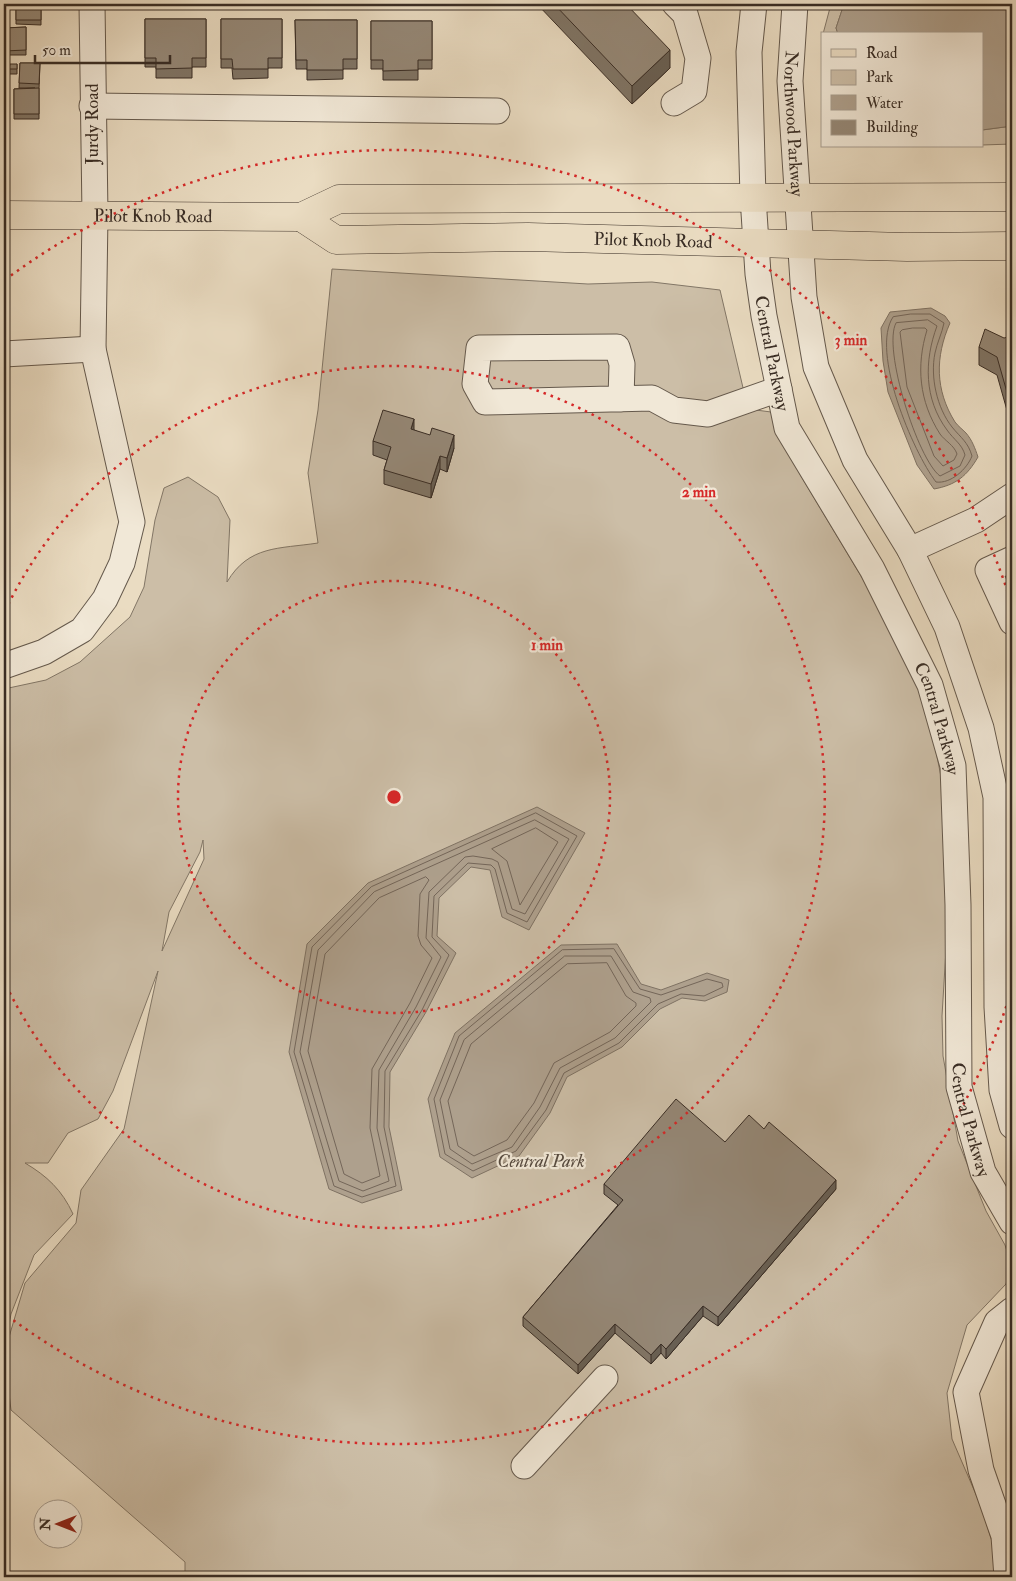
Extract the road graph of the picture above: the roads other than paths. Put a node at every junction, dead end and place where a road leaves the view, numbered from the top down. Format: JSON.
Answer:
{"nodes":[{"id":1,"x":92,"y":4,"type":"edge"},
{"id":2,"x":675,"y":4,"type":"edge"},
{"id":3,"x":754,"y":4,"type":"edge"},
{"id":4,"x":795,"y":4,"type":"edge"},
{"id":5,"x":674,"y":103,"type":"dead end"},
{"id":6,"x":92,"y":106,"type":"junction"},
{"id":7,"x":498,"y":111,"type":"dead end"},
{"id":8,"x":752,"y":197,"type":"junction"},
{"id":9,"x":797,"y":197,"type":"junction"},
{"id":10,"x":1012,"y":197,"type":"edge"},
{"id":11,"x":4,"y":215,"type":"edge"},
{"id":12,"x":95,"y":215,"type":"junction"},
{"id":13,"x":300,"y":217,"type":"junction"},
{"id":14,"x":756,"y":242,"type":"junction"},
{"id":15,"x":801,"y":243,"type":"junction"},
{"id":16,"x":1012,"y":246,"type":"edge"},
{"id":17,"x":93,"y":349,"type":"junction"},
{"id":18,"x":4,"y":355,"type":"edge"},
{"id":19,"x":779,"y":389,"type":"junction"},
{"id":20,"x":621,"y":399,"type":"junction"},
{"id":21,"x":1012,"y":496,"type":"edge"},
{"id":22,"x":910,"y":550,"type":"junction"},
{"id":23,"x":1012,"y":559,"type":"edge"},
{"id":24,"x":1012,"y":622,"type":"edge"},
{"id":25,"x":4,"y":666,"type":"edge"},
{"id":26,"x":1004,"y":807,"type":"edge"},
{"id":27,"x":955,"y":810,"type":"junction"},
{"id":28,"x":1012,"y":1126,"type":"edge"},
{"id":29,"x":1012,"y":1222,"type":"edge"},
{"id":30,"x":1012,"y":1310,"type":"edge"},
{"id":31,"x":605,"y":1378,"type":"dead end"},
{"id":32,"x":524,"y":1466,"type":"dead end"},
{"id":33,"x":1007,"y":1577,"type":"edge"}],
"edges":[{"from":1,"to":6,"type":"street","name":"Jurdy Road"},
{"from":2,"to":5,"type":"street"},
{"from":3,"to":8,"type":"street"},
{"from":4,"to":9,"type":"street","name":"Northwood Parkway"},
{"from":6,"to":7,"type":"street"},
{"from":6,"to":12,"type":"street","name":"Jurdy Road"},
{"from":8,"to":9,"type":"main road","name":"Pilot Knob Road"},
{"from":8,"to":13,"type":"main road","name":"Pilot Knob Road"},
{"from":8,"to":14,"type":"street"},
{"from":9,"to":10,"type":"main road","name":"Pilot Knob Road"},
{"from":9,"to":15,"type":"street","name":"Northwood Parkway"},
{"from":11,"to":12,"type":"main road","name":"Pilot Knob Road"},
{"from":12,"to":13,"type":"main road","name":"Pilot Knob Road"},
{"from":12,"to":17,"type":"street","name":"Jurdy Road"},
{"from":13,"to":14,"type":"main road","name":"Pilot Knob Road"},
{"from":14,"to":15,"type":"main road","name":"Pilot Knob Road"},
{"from":14,"to":19,"type":"street","name":"Central Parkway"},
{"from":15,"to":16,"type":"main road","name":"Pilot Knob Road"},
{"from":15,"to":22,"type":"street","name":"Central Parkway"},
{"from":17,"to":18,"type":"street"},
{"from":17,"to":25,"type":"street","name":"Jurdy Road"},
{"from":19,"to":20,"type":"street"},
{"from":19,"to":27,"type":"street","name":"Central Parkway"},
{"from":20,"to":20,"type":"street"},
{"from":21,"to":22,"type":"street"},
{"from":22,"to":26,"type":"street","name":"Central Parkway"},
{"from":23,"to":24,"type":"street"},
{"from":26,"to":27,"type":"street"},
{"from":26,"to":28,"type":"street","name":"Central Parkway"},
{"from":27,"to":29,"type":"street","name":"Central Parkway"},
{"from":30,"to":33,"type":"street"},
{"from":31,"to":32,"type":"street"}]}
